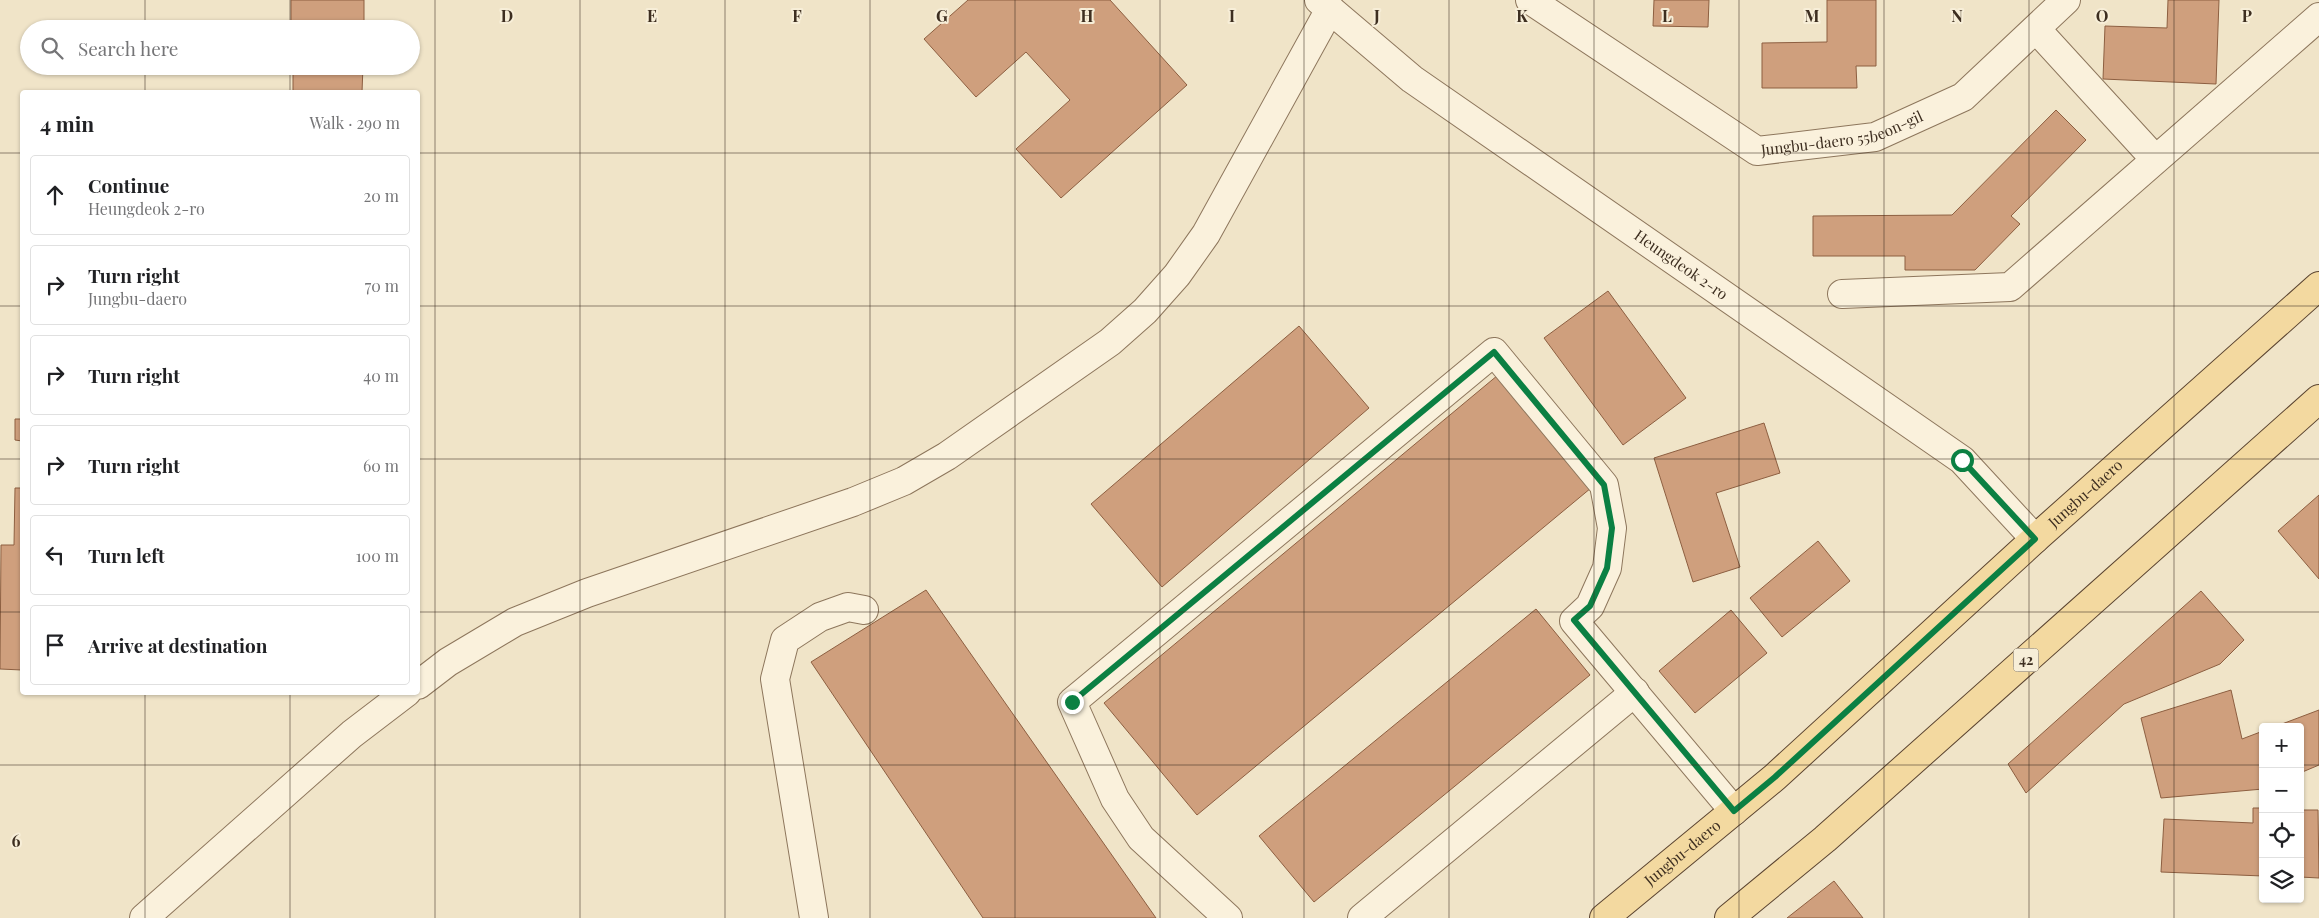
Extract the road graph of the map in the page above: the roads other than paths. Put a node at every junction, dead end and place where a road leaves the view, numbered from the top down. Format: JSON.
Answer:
{"nodes":[{"id":1,"x":2066,"y":0,"type":"edge"},
{"id":2,"x":1324,"y":5,"type":"edge"},
{"id":3,"x":1547,"y":5,"type":"edge"},
{"id":4,"x":2319,"y":17,"type":"edge"},
{"id":5,"x":2036,"y":29,"type":"junction"},
{"id":6,"x":2155,"y":159,"type":"junction"},
{"id":7,"x":2319,"y":286,"type":"edge"},
{"id":8,"x":1842,"y":294,"type":"dead end"},
{"id":9,"x":2319,"y":399,"type":"edge"},
{"id":10,"x":2035,"y":539,"type":"junction"},
{"id":11,"x":864,"y":610,"type":"dead end"},
{"id":12,"x":420,"y":683,"type":"edge"},
{"id":13,"x":1635,"y":692,"type":"junction"},
{"id":14,"x":403,"y":695,"type":"edge"},
{"id":15,"x":1734,"y":811,"type":"junction"},
{"id":16,"x":144,"y":918,"type":"edge"},
{"id":17,"x":814,"y":918,"type":"edge"},
{"id":18,"x":1228,"y":918,"type":"edge"},
{"id":19,"x":1362,"y":918,"type":"edge"},
{"id":20,"x":1604,"y":918,"type":"edge"},
{"id":21,"x":1729,"y":918,"type":"edge"}],
"edges":[{"from":1,"to":5,"type":"street","name":"Jungbu-daero 55beon-gil"},
{"from":2,"to":10,"type":"street","name":"Heungdeok 2-ro"},
{"from":2,"to":12,"type":"street"},
{"from":3,"to":5,"type":"street","name":"Jungbu-daero 55beon-gil"},
{"from":4,"to":6,"type":"street"},
{"from":5,"to":6,"type":"street"},
{"from":6,"to":8,"type":"street"},
{"from":7,"to":10,"type":"main road","name":"Jungbu-daero"},
{"from":9,"to":21,"type":"main road","number":"42"},
{"from":10,"to":15,"type":"main road","name":"Jungbu-daero"},
{"from":11,"to":17,"type":"street"},
{"from":13,"to":15,"type":"street"},
{"from":13,"to":18,"type":"street"},
{"from":13,"to":19,"type":"street"},
{"from":14,"to":16,"type":"street"},
{"from":15,"to":20,"type":"main road","name":"Jungbu-daero"}]}
